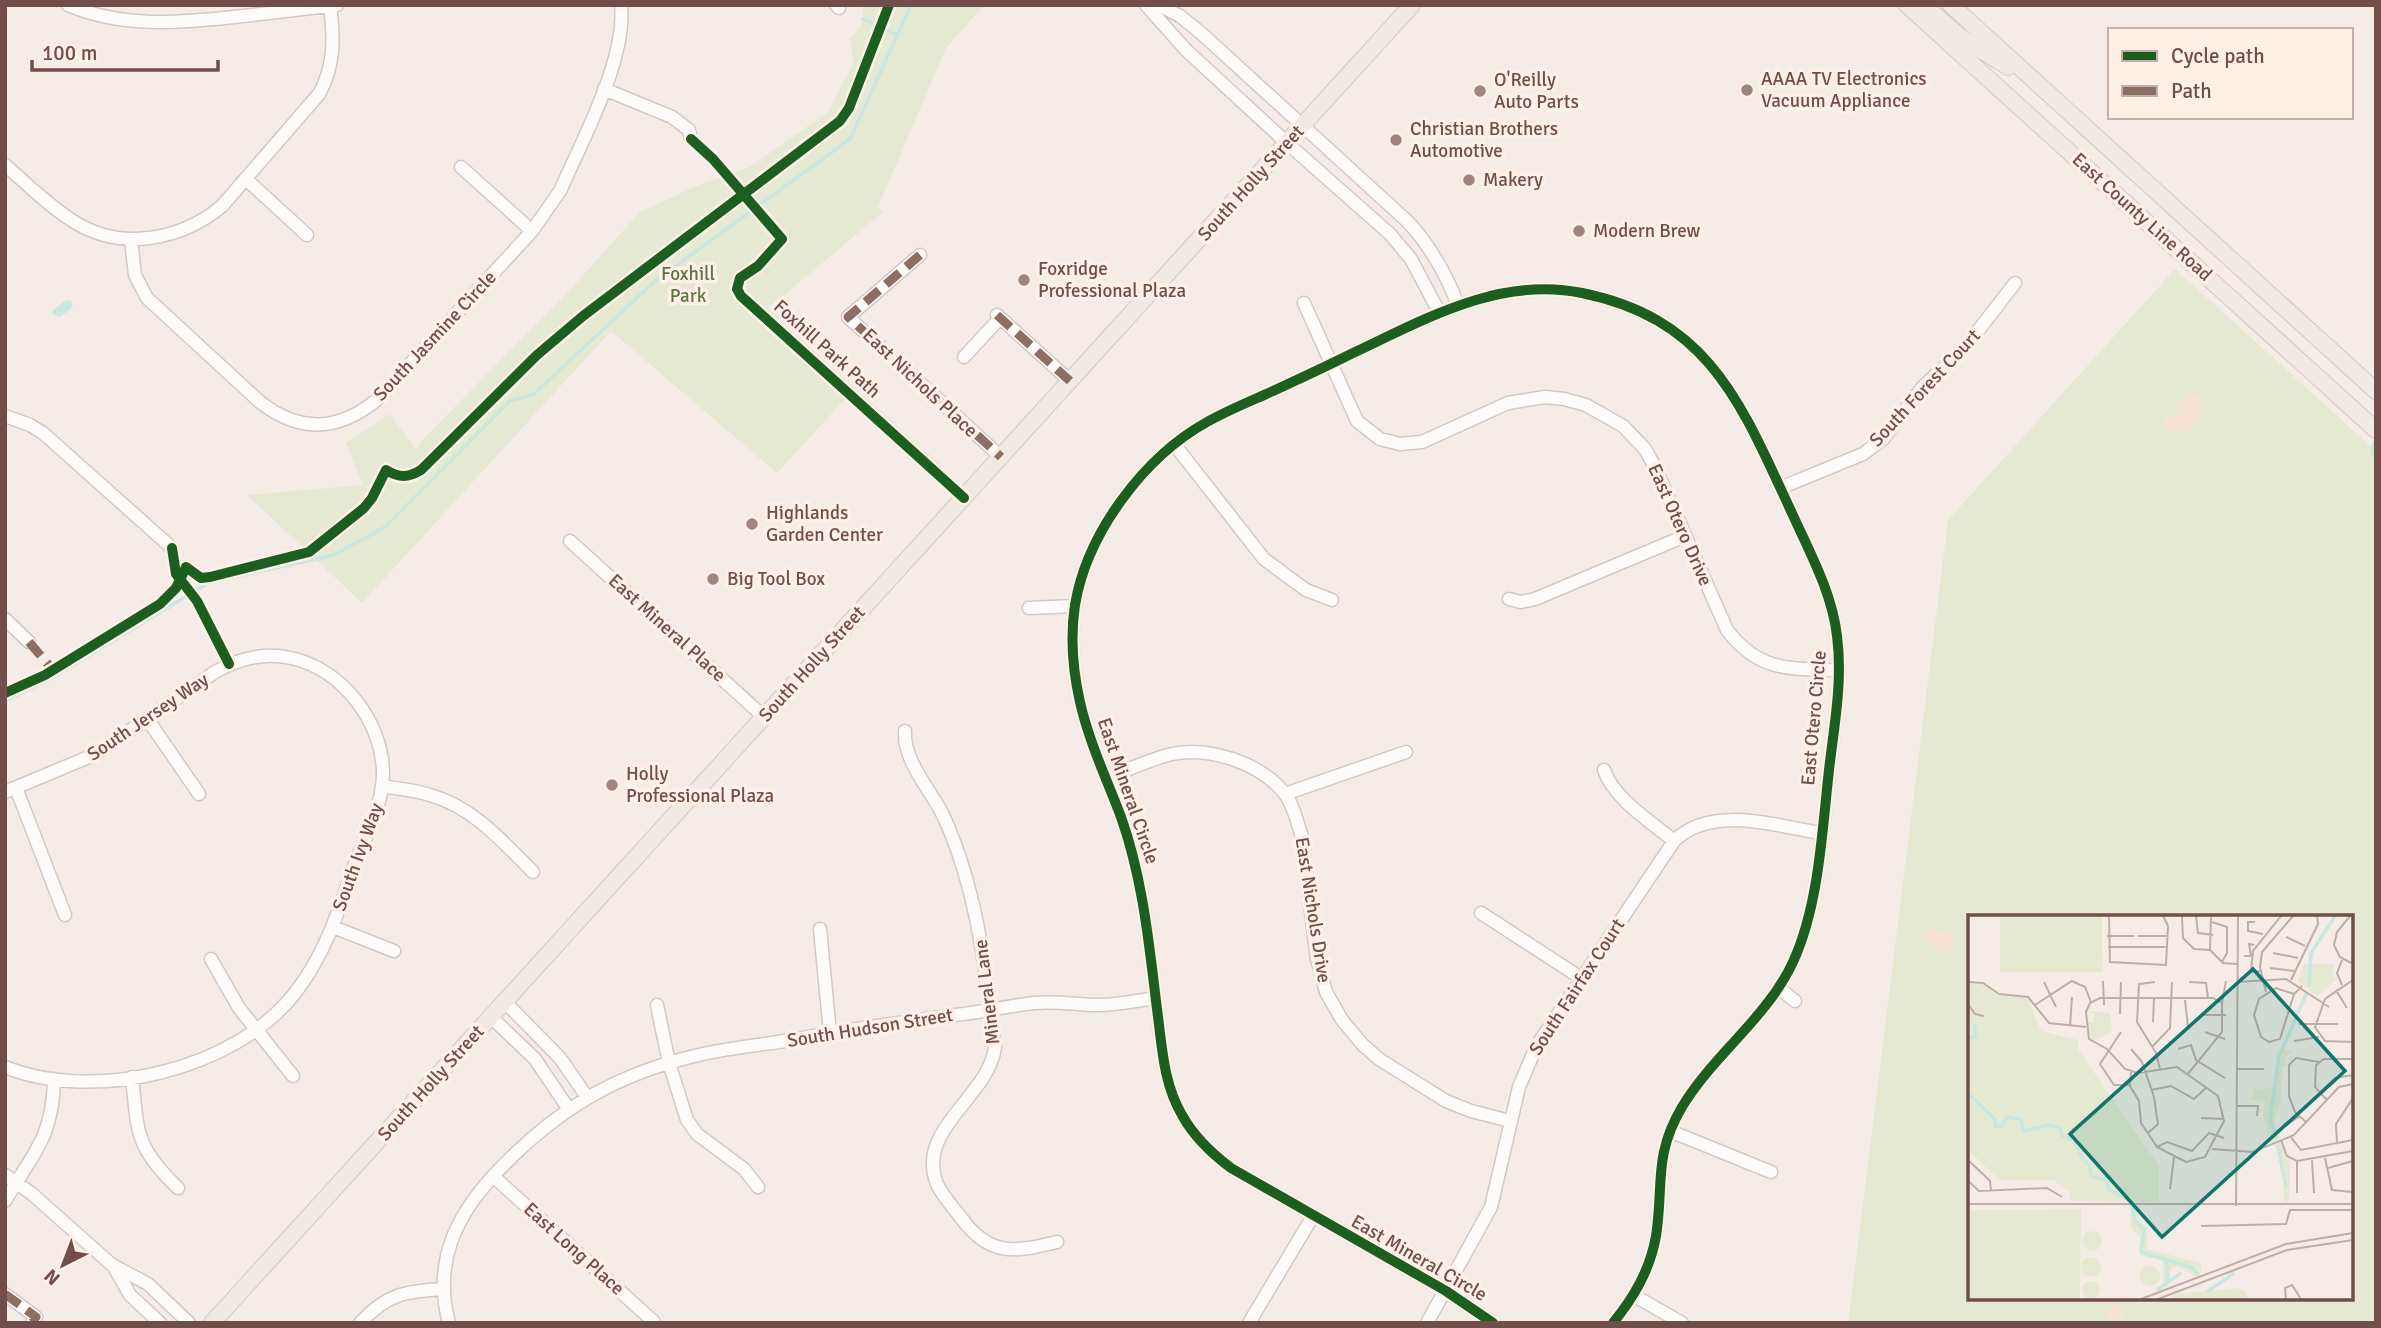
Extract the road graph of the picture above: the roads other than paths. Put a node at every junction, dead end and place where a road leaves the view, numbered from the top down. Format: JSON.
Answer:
{"nodes":[{"id":1,"x":68,"y":5,"type":"edge"},
{"id":2,"x":337,"y":5,"type":"edge"},
{"id":3,"x":621,"y":5,"type":"edge"},
{"id":4,"x":1146,"y":5,"type":"edge"},
{"id":5,"x":1159,"y":5,"type":"edge"},
{"id":6,"x":1412,"y":5,"type":"edge"},
{"id":7,"x":1908,"y":5,"type":"edge"},
{"id":8,"x":1924,"y":5,"type":"edge"},
{"id":9,"x":1951,"y":5,"type":"edge"},
{"id":10,"x":330,"y":6,"type":"edge"},
{"id":11,"x":2041,"y":86,"type":"junction"},
{"id":12,"x":604,"y":89,"type":"junction"},
{"id":13,"x":1302,"y":126,"type":"junction"},
{"id":14,"x":691,"y":139,"type":"dead end"},
{"id":15,"x":1287,"y":143,"type":"junction"},
{"id":16,"x":5,"y":165,"type":"edge"},
{"id":17,"x":461,"y":167,"type":"dead end"},
{"id":18,"x":246,"y":179,"type":"junction"},
{"id":19,"x":532,"y":231,"type":"junction"},
{"id":20,"x":307,"y":235,"type":"dead end"},
{"id":21,"x":131,"y":240,"type":"junction"},
{"id":22,"x":920,"y":255,"type":"dead end"},
{"id":23,"x":2015,"y":283,"type":"dead end"},
{"id":24,"x":1304,"y":303,"type":"dead end"},
{"id":25,"x":1458,"y":305,"type":"junction"},
{"id":26,"x":1439,"y":312,"type":"junction"},
{"id":27,"x":964,"y":357,"type":"dead end"},
{"id":28,"x":1331,"y":364,"type":"junction"},
{"id":29,"x":1070,"y":381,"type":"junction"},
{"id":30,"x":2375,"y":390,"type":"edge"},
{"id":31,"x":5,"y":416,"type":"edge"},
{"id":32,"x":2376,"y":430,"type":"edge"},
{"id":33,"x":1174,"y":444,"type":"junction"},
{"id":34,"x":1001,"y":457,"type":"junction"},
{"id":35,"x":1780,"y":488,"type":"junction"},
{"id":36,"x":1685,"y":536,"type":"junction"},
{"id":37,"x":570,"y":541,"type":"dead end"},
{"id":38,"x":172,"y":548,"type":"dead end"},
{"id":39,"x":1509,"y":598,"type":"dead end"},
{"id":40,"x":1332,"y":600,"type":"dead end"},
{"id":41,"x":1075,"y":606,"type":"junction"},
{"id":42,"x":1029,"y":608,"type":"dead end"},
{"id":43,"x":5,"y":619,"type":"edge"},
{"id":44,"x":29,"y":642,"type":"dead end"},
{"id":45,"x":1839,"y":670,"type":"junction"},
{"id":46,"x":764,"y":717,"type":"junction"},
{"id":47,"x":148,"y":720,"type":"junction"},
{"id":48,"x":905,"y":731,"type":"dead end"},
{"id":49,"x":1406,"y":752,"type":"dead end"},
{"id":50,"x":1604,"y":770,"type":"dead end"},
{"id":51,"x":1106,"y":778,"type":"junction"},
{"id":52,"x":382,"y":786,"type":"junction"},
{"id":53,"x":10,"y":790,"type":"edge"},
{"id":54,"x":199,"y":794,"type":"dead end"},
{"id":55,"x":1285,"y":794,"type":"junction"},
{"id":56,"x":1821,"y":833,"type":"junction"},
{"id":57,"x":1674,"y":841,"type":"junction"},
{"id":58,"x":533,"y":872,"type":"dead end"},
{"id":59,"x":1481,"y":913,"type":"dead end"},
{"id":60,"x":65,"y":915,"type":"dead end"},
{"id":61,"x":332,"y":927,"type":"junction"},
{"id":62,"x":820,"y":929,"type":"dead end"},
{"id":63,"x":394,"y":951,"type":"dead end"},
{"id":64,"x":211,"y":959,"type":"dead end"},
{"id":65,"x":1581,"y":978,"type":"junction"},
{"id":66,"x":1779,"y":988,"type":"junction"},
{"id":67,"x":1156,"y":998,"type":"junction"},
{"id":68,"x":1795,"y":1001,"type":"dead end"},
{"id":69,"x":505,"y":1002,"type":"junction"},
{"id":70,"x":657,"y":1005,"type":"dead end"},
{"id":71,"x":990,"y":1010,"type":"junction"},
{"id":72,"x":491,"y":1017,"type":"junction"},
{"id":73,"x":257,"y":1030,"type":"junction"},
{"id":74,"x":830,"y":1033,"type":"junction"},
{"id":75,"x":669,"y":1063,"type":"junction"},
{"id":76,"x":5,"y":1067,"type":"edge"},
{"id":77,"x":293,"y":1076,"type":"dead end"},
{"id":78,"x":132,"y":1077,"type":"junction"},
{"id":79,"x":54,"y":1079,"type":"junction"},
{"id":80,"x":587,"y":1097,"type":"junction"},
{"id":81,"x":568,"y":1108,"type":"junction"},
{"id":82,"x":1510,"y":1121,"type":"junction"},
{"id":83,"x":1670,"y":1131,"type":"junction"},
{"id":84,"x":1771,"y":1172,"type":"dead end"},
{"id":85,"x":493,"y":1176,"type":"junction"},
{"id":86,"x":11,"y":1178,"type":"edge"},
{"id":87,"x":758,"y":1187,"type":"dead end"},
{"id":88,"x":178,"y":1188,"type":"dead end"},
{"id":89,"x":5,"y":1201,"type":"edge"},
{"id":90,"x":1312,"y":1216,"type":"junction"},
{"id":91,"x":1057,"y":1242,"type":"dead end"},
{"id":92,"x":113,"y":1265,"type":"junction"},
{"id":93,"x":444,"y":1289,"type":"junction"},
{"id":94,"x":1446,"y":1291,"type":"junction"},
{"id":95,"x":5,"y":1294,"type":"edge"},
{"id":96,"x":1633,"y":1295,"type":"junction"},
{"id":97,"x":37,"y":1321,"type":"edge"},
{"id":98,"x":654,"y":1322,"type":"edge"},
{"id":99,"x":160,"y":1323,"type":"edge"},
{"id":100,"x":189,"y":1323,"type":"edge"},
{"id":101,"x":212,"y":1323,"type":"edge"},
{"id":102,"x":360,"y":1323,"type":"edge"},
{"id":103,"x":449,"y":1323,"type":"edge"},
{"id":104,"x":1249,"y":1323,"type":"edge"},
{"id":105,"x":1427,"y":1323,"type":"edge"},
{"id":106,"x":1493,"y":1323,"type":"edge"},
{"id":107,"x":1613,"y":1323,"type":"edge"},
{"id":108,"x":1682,"y":1323,"type":"edge"}],
"edges":[{"from":1,"to":10,"type":"street"},
{"from":2,"to":10,"type":"street"},
{"from":3,"to":12,"type":"street","name":"South Jasmine Circle"},
{"from":4,"to":15,"type":"street"},
{"from":5,"to":13,"type":"street"},
{"from":6,"to":13,"type":"main road","name":"South Holly Street"},
{"from":7,"to":32,"type":"main road","name":"East County Line Road"},
{"from":8,"to":11,"type":"main road"},
{"from":9,"to":11,"type":"main road","name":"East County Line Road"},
{"from":10,"to":18,"type":"street"},
{"from":11,"to":30,"type":"main road","name":"East County Line Road"},
{"from":12,"to":14,"type":"street"},
{"from":12,"to":19,"type":"street","name":"South Jasmine Circle"},
{"from":13,"to":15,"type":"main road","name":"South Holly Street"},
{"from":13,"to":25,"type":"street"},
{"from":15,"to":26,"type":"street"},
{"from":15,"to":29,"type":"main road","name":"South Holly Street"},
{"from":16,"to":21,"type":"street"},
{"from":17,"to":19,"type":"street"},
{"from":18,"to":20,"type":"street"},
{"from":18,"to":21,"type":"street"},
{"from":19,"to":21,"type":"street","name":"South Jasmine Circle"},
{"from":22,"to":34,"type":"street","name":"East Nichols Place"},
{"from":23,"to":35,"type":"street","name":"South Forest Court"},
{"from":24,"to":28,"type":"street","name":"East Otero Drive"},
{"from":25,"to":26,"type":"street","name":"East Mineral Circle"},
{"from":25,"to":35,"type":"street","name":"East Otero Circle"},
{"from":26,"to":28,"type":"street","name":"East Mineral Circle"},
{"from":27,"to":29,"type":"street"},
{"from":28,"to":33,"type":"street","name":"East Mineral Circle"},
{"from":28,"to":36,"type":"street","name":"East Otero Drive"},
{"from":29,"to":34,"type":"main road","name":"South Holly Street"},
{"from":31,"to":38,"type":"street"},
{"from":33,"to":40,"type":"street"},
{"from":33,"to":41,"type":"street","name":"East Mineral Circle"},
{"from":34,"to":46,"type":"main road","name":"South Holly Street"},
{"from":35,"to":45,"type":"street","name":"East Otero Circle"},
{"from":36,"to":39,"type":"street"},
{"from":36,"to":45,"type":"street","name":"East Otero Drive"},
{"from":37,"to":46,"type":"street","name":"East Mineral Place"},
{"from":41,"to":42,"type":"street"},
{"from":41,"to":51,"type":"street","name":"East Mineral Circle"},
{"from":43,"to":44,"type":"street"},
{"from":45,"to":56,"type":"street","name":"East Otero Circle"},
{"from":46,"to":69,"type":"main road","name":"South Holly Street"},
{"from":47,"to":52,"type":"street","name":"South Jersey Way"},
{"from":47,"to":53,"type":"street","name":"South Jersey Way"},
{"from":47,"to":54,"type":"street"},
{"from":48,"to":71,"type":"street","name":"Mineral Lane"},
{"from":49,"to":55,"type":"street"},
{"from":50,"to":57,"type":"street"},
{"from":51,"to":55,"type":"street","name":"East Nichols Drive"},
{"from":51,"to":67,"type":"street","name":"East Mineral Circle"},
{"from":52,"to":58,"type":"street"},
{"from":52,"to":61,"type":"street","name":"South Ivy Way"},
{"from":53,"to":60,"type":"street"},
{"from":55,"to":82,"type":"street","name":"East Nichols Drive"},
{"from":56,"to":57,"type":"street","name":"South Fairfax Court"},
{"from":56,"to":66,"type":"street","name":"East Otero Circle"},
{"from":57,"to":65,"type":"street","name":"South Fairfax Court"},
{"from":59,"to":65,"type":"street"},
{"from":61,"to":63,"type":"street","name":"South Ivy Way"},
{"from":61,"to":73,"type":"street","name":"South Ivy Way"},
{"from":62,"to":74,"type":"street"},
{"from":64,"to":73,"type":"street"},
{"from":65,"to":82,"type":"street","name":"South Fairfax Court"},
{"from":66,"to":68,"type":"street"},
{"from":66,"to":83,"type":"street","name":"East Otero Circle"},
{"from":67,"to":71,"type":"street","name":"South Hudson Street"},
{"from":67,"to":90,"type":"street","name":"East Mineral Circle"},
{"from":69,"to":72,"type":"main road","name":"South Holly Street"},
{"from":69,"to":80,"type":"street"},
{"from":70,"to":75,"type":"street"},
{"from":71,"to":74,"type":"street","name":"South Hudson Street"},
{"from":71,"to":91,"type":"street","name":"Mineral Lane"},
{"from":72,"to":81,"type":"street"},
{"from":72,"to":101,"type":"main road","name":"South Holly Street"},
{"from":73,"to":77,"type":"street"},
{"from":73,"to":78,"type":"street","name":"South Ivy Way"},
{"from":74,"to":75,"type":"street","name":"South Hudson Street"},
{"from":75,"to":80,"type":"street","name":"South Hudson Street"},
{"from":75,"to":87,"type":"street"},
{"from":76,"to":79,"type":"street","name":"South Ivy Way"},
{"from":78,"to":79,"type":"street","name":"South Ivy Way"},
{"from":78,"to":88,"type":"street"},
{"from":79,"to":86,"type":"street"},
{"from":80,"to":81,"type":"street","name":"South Hudson Street"},
{"from":81,"to":85,"type":"street","name":"South Hudson Street"},
{"from":82,"to":94,"type":"street","name":"South Fairfax Court"},
{"from":83,"to":84,"type":"street"},
{"from":83,"to":96,"type":"street","name":"East Otero Circle"},
{"from":85,"to":93,"type":"street","name":"South Hudson Street"},
{"from":85,"to":98,"type":"street","name":"East Long Place"},
{"from":86,"to":89,"type":"street"},
{"from":86,"to":92,"type":"street"},
{"from":90,"to":94,"type":"street","name":"East Mineral Circle"},
{"from":90,"to":104,"type":"street"},
{"from":92,"to":99,"type":"street"},
{"from":92,"to":100,"type":"street"},
{"from":93,"to":102,"type":"street"},
{"from":93,"to":103,"type":"street","name":"South Hudson Street"},
{"from":94,"to":105,"type":"street","name":"South Fairfax Court"},
{"from":94,"to":106,"type":"street","name":"East Mineral Circle"},
{"from":95,"to":97,"type":"street"},
{"from":96,"to":107,"type":"street","name":"East Otero Circle"},
{"from":96,"to":108,"type":"street"}]}
